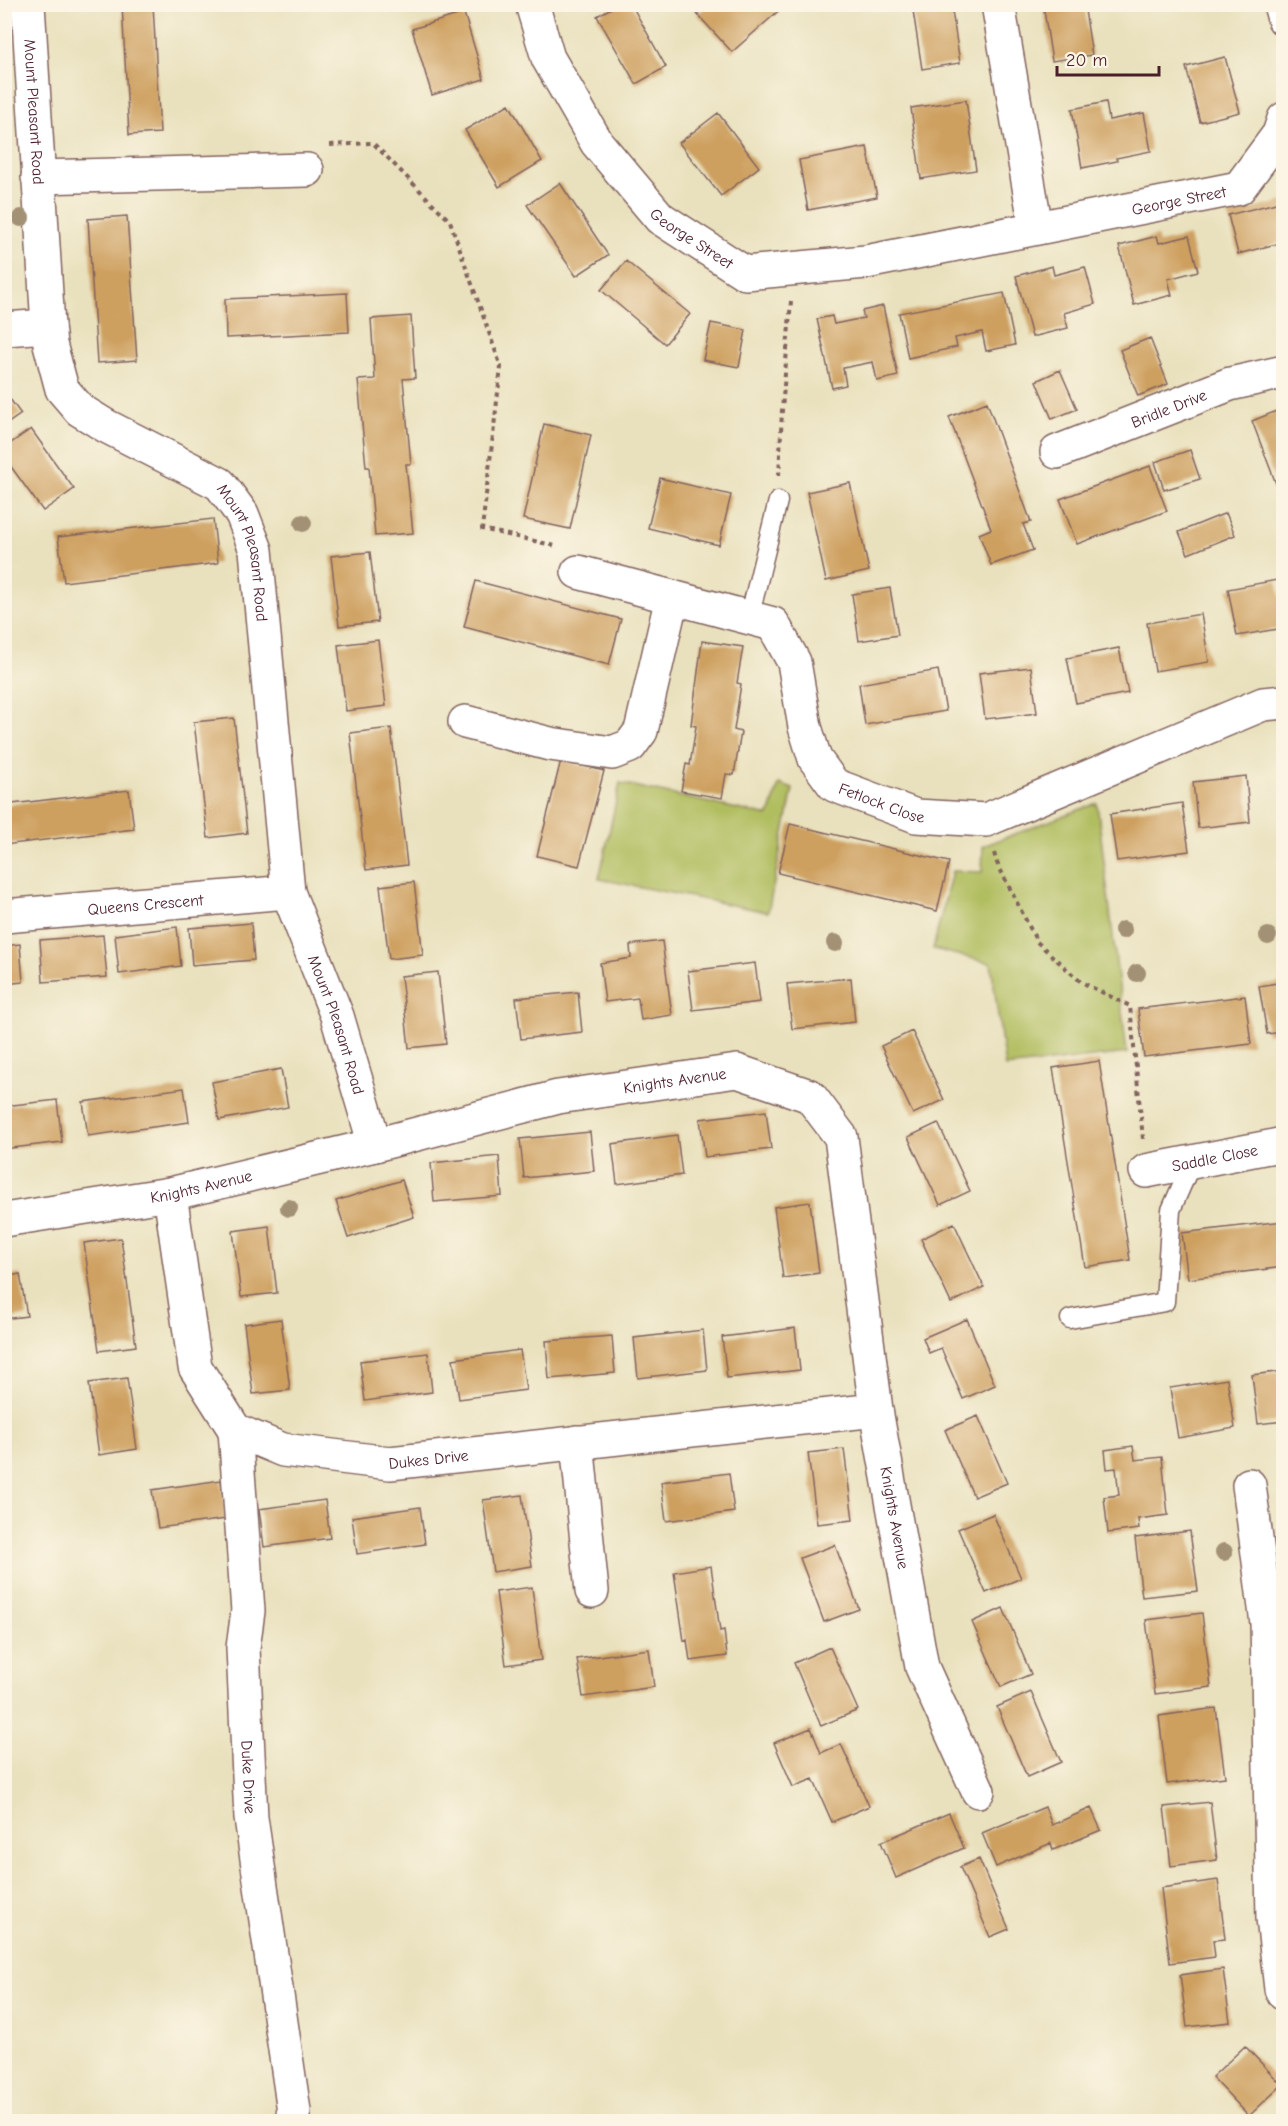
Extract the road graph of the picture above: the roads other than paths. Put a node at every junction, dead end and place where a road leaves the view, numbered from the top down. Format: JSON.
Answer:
{"nodes":[{"id":1,"x":28,"y":4,"type":"edge"},
{"id":2,"x":532,"y":4,"type":"edge"},
{"id":3,"x":998,"y":4,"type":"edge"},
{"id":4,"x":1281,"y":4,"type":"edge"},
{"id":5,"x":1284,"y":19,"type":"edge"},
{"id":6,"x":1284,"y":119,"type":"edge"},
{"id":7,"x":307,"y":170,"type":"road end"},
{"id":8,"x":38,"y":177,"type":"junction"},
{"id":9,"x":1036,"y":228,"type":"junction"},
{"id":10,"x":48,"y":326,"type":"junction"},
{"id":11,"x":4,"y":328,"type":"edge"},
{"id":12,"x":1284,"y":372,"type":"edge"},
{"id":13,"x":1057,"y":452,"type":"dead end"},
{"id":14,"x":778,"y":501,"type":"road end"},
{"id":15,"x":578,"y":572,"type":"road end"},
{"id":16,"x":672,"y":597,"type":"junction"},
{"id":17,"x":749,"y":618,"type":"junction"},
{"id":18,"x":1284,"y":702,"type":"edge"},
{"id":19,"x":465,"y":722,"type":"dead end"},
{"id":20,"x":288,"y":892,"type":"junction"},
{"id":21,"x":4,"y":916,"type":"edge"},
{"id":22,"x":1284,"y":1144,"type":"edge"},
{"id":23,"x":375,"y":1145,"type":"junction"},
{"id":24,"x":1192,"y":1162,"type":"junction"},
{"id":25,"x":1146,"y":1171,"type":"road end"},
{"id":26,"x":170,"y":1194,"type":"junction"},
{"id":27,"x":4,"y":1220,"type":"edge"},
{"id":28,"x":1070,"y":1319,"type":"dead end"},
{"id":29,"x":876,"y":1410,"type":"junction"},
{"id":30,"x":235,"y":1430,"type":"junction"},
{"id":31,"x":577,"y":1442,"type":"junction"},
{"id":32,"x":1249,"y":1485,"type":"dead end"},
{"id":33,"x":592,"y":1591,"type":"dead end"},
{"id":34,"x":978,"y":1791,"type":"dead end"},
{"id":35,"x":1284,"y":1994,"type":"edge"},
{"id":36,"x":291,"y":2121,"type":"edge"}],
"edges":[{"from":1,"to":8,"type":"street","name":"Mount Pleasant Road"},
{"from":2,"to":9,"type":"street","name":"George Street"},
{"from":3,"to":9,"type":"street"},
{"from":4,"to":5,"type":"street"},
{"from":6,"to":9,"type":"street","name":"George Street"},
{"from":7,"to":8,"type":"street"},
{"from":8,"to":10,"type":"street","name":"Mount Pleasant Road"},
{"from":10,"to":11,"type":"street"},
{"from":10,"to":20,"type":"street","name":"Mount Pleasant Road"},
{"from":12,"to":13,"type":"street","name":"Bridle Drive"},
{"from":14,"to":17,"type":"lane"},
{"from":15,"to":16,"type":"street","name":"Fetlock Close"},
{"from":16,"to":17,"type":"street","name":"Fetlock Close"},
{"from":16,"to":19,"type":"street"},
{"from":17,"to":18,"type":"street","name":"Fetlock Close"},
{"from":20,"to":21,"type":"street","name":"Queens Crescent"},
{"from":20,"to":23,"type":"street","name":"Mount Pleasant Road"},
{"from":22,"to":24,"type":"street","name":"Saddle Close"},
{"from":23,"to":26,"type":"street","name":"Knights Avenue"},
{"from":23,"to":29,"type":"street","name":"Knights Avenue"},
{"from":24,"to":25,"type":"street","name":"Saddle Close"},
{"from":24,"to":28,"type":"lane"},
{"from":26,"to":27,"type":"street","name":"Knights Avenue"},
{"from":26,"to":30,"type":"street"},
{"from":29,"to":31,"type":"street","name":"Dukes Drive"},
{"from":29,"to":34,"type":"street","name":"Knights Avenue"},
{"from":30,"to":31,"type":"street","name":"Dukes Drive"},
{"from":30,"to":36,"type":"street","name":"Duke Drive"},
{"from":31,"to":33,"type":"street"},
{"from":32,"to":35,"type":"street"}]}
